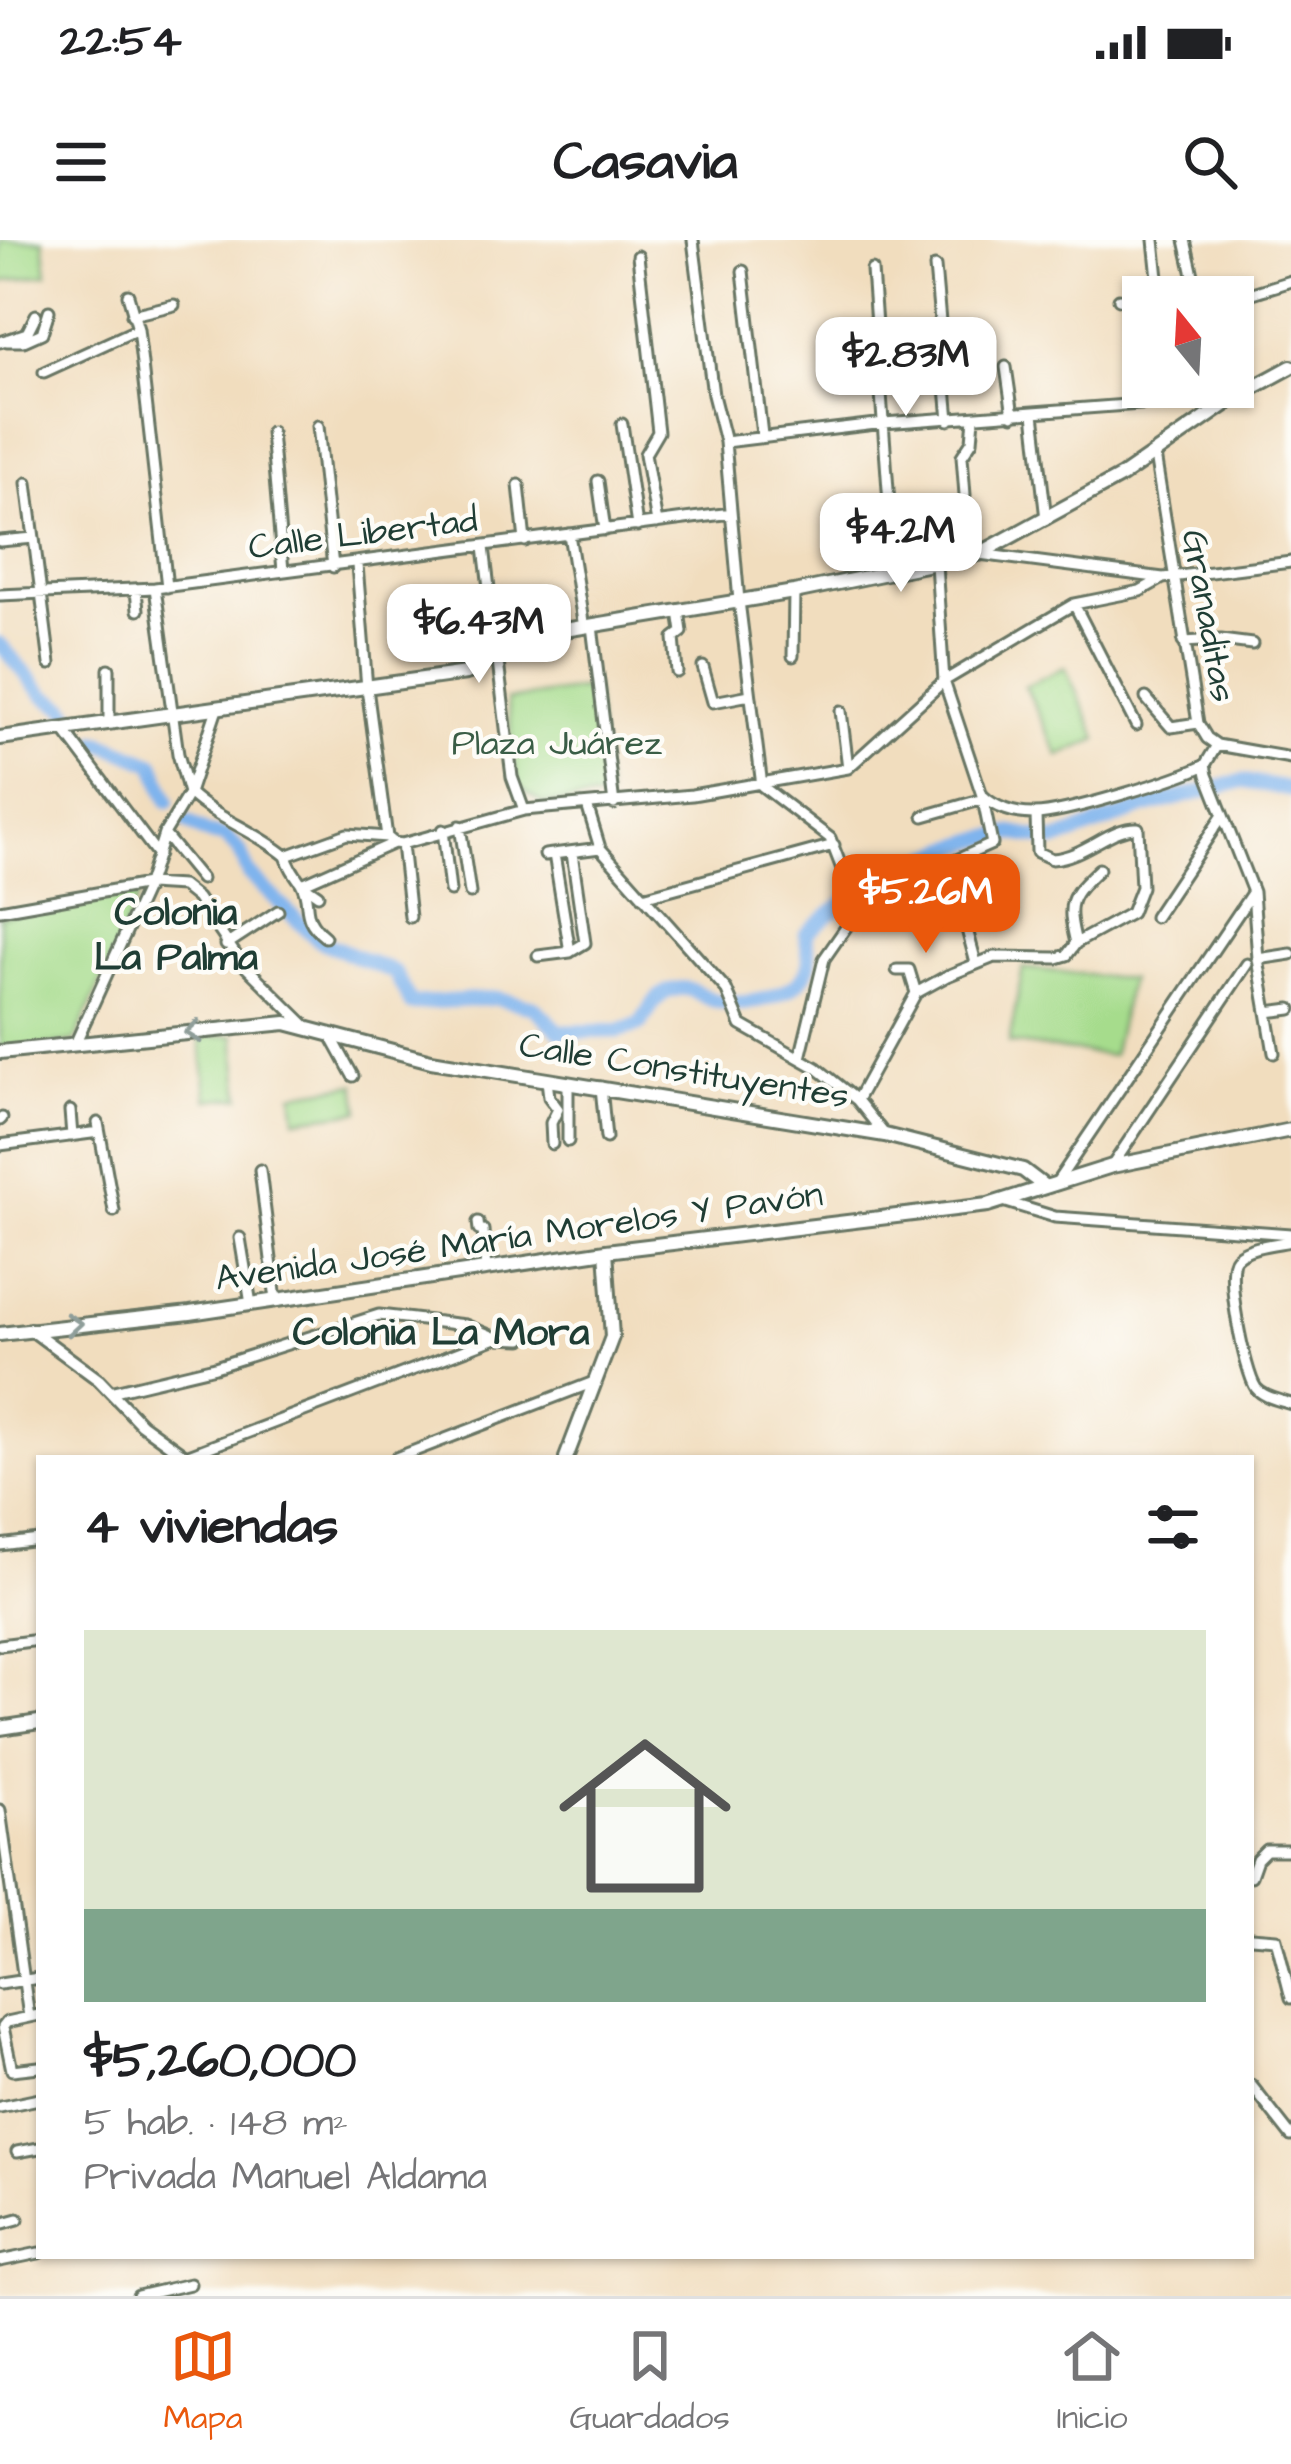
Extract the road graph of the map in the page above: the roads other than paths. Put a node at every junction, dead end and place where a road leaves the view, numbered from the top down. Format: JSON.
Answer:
{"nodes":[{"id":1,"x":693,"y":240,"type":"edge"},
{"id":2,"x":1154,"y":240,"type":"edge"},
{"id":3,"x":1185,"y":240,"type":"edge"},
{"id":4,"x":638,"y":256,"type":"dead end"},
{"id":5,"x":934,"y":267,"type":"dead end"},
{"id":6,"x":872,"y":270,"type":"dead end"},
{"id":7,"x":742,"y":271,"type":"dead end"},
{"id":8,"x":1158,"y":276,"type":"edge"},
{"id":9,"x":1193,"y":276,"type":"edge"},
{"id":10,"x":1291,"y":281,"type":"edge"},
{"id":11,"x":1254,"y":292,"type":"edge"},
{"id":12,"x":128,"y":295,"type":"dead end"},
{"id":13,"x":1119,"y":299,"type":"dead end"},
{"id":14,"x":1122,"y":300,"type":"edge"},
{"id":15,"x":174,"y":305,"type":"dead end"},
{"id":16,"x":49,"y":311,"type":"dead end"},
{"id":17,"x":36,"y":315,"type":"dead end"},
{"id":18,"x":132,"y":315,"type":"junction"},
{"id":19,"x":138,"y":329,"type":"junction"},
{"id":20,"x":3,"y":341,"type":"edge"},
{"id":21,"x":1291,"y":367,"type":"edge"},
{"id":22,"x":1006,"y":368,"type":"dead end"},
{"id":23,"x":44,"y":372,"type":"dead end"},
{"id":24,"x":1254,"y":387,"type":"edge"},
{"id":25,"x":1122,"y":400,"type":"edge"},
{"id":26,"x":1220,"y":408,"type":"edge"},
{"id":27,"x":1034,"y":413,"type":"junction"},
{"id":28,"x":1013,"y":415,"type":"junction"},
{"id":29,"x":974,"y":418,"type":"junction"},
{"id":30,"x":949,"y":421,"type":"junction"},
{"id":31,"x":622,"y":424,"type":"dead end"},
{"id":32,"x":884,"y":424,"type":"junction"},
{"id":33,"x":318,"y":426,"type":"dead end"},
{"id":34,"x":271,"y":432,"type":"dead end"},
{"id":35,"x":761,"y":434,"type":"junction"},
{"id":36,"x":725,"y":442,"type":"junction"},
{"id":37,"x":1154,"y":455,"type":"junction"},
{"id":38,"x":598,"y":481,"type":"dead end"},
{"id":39,"x":27,"y":483,"type":"dead end"},
{"id":40,"x":519,"y":484,"type":"dead end"},
{"id":41,"x":965,"y":495,"type":"dead end"},
{"id":42,"x":731,"y":513,"type":"junction"},
{"id":43,"x":1046,"y":519,"type":"junction"},
{"id":44,"x":656,"y":523,"type":"junction"},
{"id":45,"x":637,"y":526,"type":"junction"},
{"id":46,"x":605,"y":530,"type":"junction"},
{"id":47,"x":569,"y":534,"type":"junction"},
{"id":48,"x":34,"y":538,"type":"junction"},
{"id":49,"x":0,"y":541,"type":"edge"},
{"id":50,"x":525,"y":541,"type":"junction"},
{"id":51,"x":484,"y":547,"type":"junction"},
{"id":52,"x":979,"y":554,"type":"junction"},
{"id":53,"x":1291,"y":562,"type":"edge"},
{"id":54,"x":936,"y":564,"type":"junction"},
{"id":55,"x":357,"y":565,"type":"junction"},
{"id":56,"x":333,"y":567,"type":"junction"},
{"id":57,"x":284,"y":571,"type":"junction"},
{"id":58,"x":895,"y":572,"type":"junction"},
{"id":59,"x":1168,"y":577,"type":"junction"},
{"id":60,"x":161,"y":588,"type":"junction"},
{"id":61,"x":136,"y":591,"type":"junction"},
{"id":62,"x":794,"y":592,"type":"junction"},
{"id":63,"x":0,"y":595,"type":"edge"},
{"id":64,"x":40,"y":595,"type":"junction"},
{"id":65,"x":739,"y":602,"type":"junction"},
{"id":66,"x":1074,"y":604,"type":"junction"},
{"id":67,"x":138,"y":610,"type":"dead end"},
{"id":68,"x":679,"y":611,"type":"junction"},
{"id":69,"x":588,"y":627,"type":"junction"},
{"id":70,"x":1183,"y":642,"type":"junction"},
{"id":71,"x":496,"y":644,"type":"junction"},
{"id":72,"x":1252,"y":644,"type":"dead end"},
{"id":73,"x":793,"y":656,"type":"dead end"},
{"id":74,"x":50,"y":664,"type":"dead end"},
{"id":75,"x":703,"y":667,"type":"dead end"},
{"id":76,"x":109,"y":669,"type":"dead end"},
{"id":77,"x":677,"y":672,"type":"dead end"},
{"id":78,"x":944,"y":681,"type":"junction"},
{"id":79,"x":367,"y":688,"type":"junction"},
{"id":80,"x":750,"y":695,"type":"junction"},
{"id":81,"x":1147,"y":698,"type":"dead end"},
{"id":82,"x":217,"y":709,"type":"junction"},
{"id":83,"x":841,"y":711,"type":"dead end"},
{"id":84,"x":174,"y":715,"type":"junction"},
{"id":85,"x":110,"y":722,"type":"junction"},
{"id":86,"x":1198,"y":723,"type":"junction"},
{"id":87,"x":1136,"y":725,"type":"dead end"},
{"id":88,"x":64,"y":730,"type":"junction"},
{"id":89,"x":0,"y":738,"type":"edge"},
{"id":90,"x":1217,"y":745,"type":"junction"},
{"id":91,"x":1291,"y":758,"type":"edge"},
{"id":92,"x":848,"y":768,"type":"junction"},
{"id":93,"x":1206,"y":770,"type":"junction"},
{"id":94,"x":762,"y":785,"type":"junction"},
{"id":95,"x":189,"y":794,"type":"junction"},
{"id":96,"x":981,"y":798,"type":"junction"},
{"id":97,"x":614,"y":803,"type":"junction"},
{"id":98,"x":587,"y":805,"type":"junction"},
{"id":99,"x":524,"y":810,"type":"junction"},
{"id":100,"x":1036,"y":814,"type":"junction"},
{"id":101,"x":924,"y":816,"type":"dead end"},
{"id":102,"x":1221,"y":818,"type":"junction"},
{"id":103,"x":460,"y":826,"type":"junction"},
{"id":104,"x":443,"y":830,"type":"junction"},
{"id":105,"x":164,"y":834,"type":"junction"},
{"id":106,"x":394,"y":842,"type":"junction"},
{"id":107,"x":834,"y":845,"type":"junction"},
{"id":108,"x":600,"y":848,"type":"junction"},
{"id":109,"x":572,"y":853,"type":"junction"},
{"id":110,"x":158,"y":855,"type":"junction"},
{"id":111,"x":286,"y":856,"type":"junction"},
{"id":112,"x":1099,"y":868,"type":"dead end"},
{"id":113,"x":936,"y":869,"type":"dead end"},
{"id":114,"x":201,"y":879,"type":"dead end"},
{"id":115,"x":148,"y":884,"type":"junction"},
{"id":116,"x":302,"y":884,"type":"junction"},
{"id":117,"x":450,"y":891,"type":"dead end"},
{"id":118,"x":1253,"y":892,"type":"junction"},
{"id":119,"x":470,"y":893,"type":"dead end"},
{"id":120,"x":318,"y":895,"type":"dead end"},
{"id":121,"x":644,"y":897,"type":"junction"},
{"id":122,"x":0,"y":910,"type":"edge"},
{"id":123,"x":278,"y":911,"type":"dead end"},
{"id":124,"x":410,"y":916,"type":"dead end"},
{"id":125,"x":1154,"y":917,"type":"dead end"},
{"id":126,"x":965,"y":922,"type":"dead end"},
{"id":127,"x":325,"y":937,"type":"dead end"},
{"id":128,"x":1076,"y":944,"type":"junction"},
{"id":129,"x":226,"y":945,"type":"junction"},
{"id":130,"x":570,"y":952,"type":"junction"},
{"id":131,"x":1291,"y":954,"type":"edge"},
{"id":132,"x":538,"y":956,"type":"dead end"},
{"id":133,"x":976,"y":962,"type":"junction"},
{"id":134,"x":1252,"y":962,"type":"junction"},
{"id":135,"x":897,"y":970,"type":"dead end"},
{"id":136,"x":916,"y":993,"type":"junction"},
{"id":137,"x":1291,"y":1009,"type":"edge"},
{"id":138,"x":1267,"y":1012,"type":"junction"},
{"id":139,"x":309,"y":1029,"type":"junction"},
{"id":140,"x":331,"y":1036,"type":"junction"},
{"id":141,"x":75,"y":1044,"type":"junction"},
{"id":142,"x":0,"y":1052,"type":"edge"},
{"id":143,"x":1274,"y":1053,"type":"dead end"},
{"id":144,"x":800,"y":1058,"type":"junction"},
{"id":145,"x":353,"y":1076,"type":"dead end"},
{"id":146,"x":547,"y":1080,"type":"junction"},
{"id":147,"x":568,"y":1083,"type":"junction"},
{"id":148,"x":601,"y":1088,"type":"junction"},
{"id":149,"x":857,"y":1100,"type":"junction"},
{"id":150,"x":70,"y":1111,"type":"dead end"},
{"id":151,"x":1291,"y":1130,"type":"edge"},
{"id":152,"x":885,"y":1135,"type":"junction"},
{"id":153,"x":72,"y":1136,"type":"junction"},
{"id":154,"x":606,"y":1138,"type":"dead end"},
{"id":155,"x":568,"y":1142,"type":"dead end"},
{"id":156,"x":552,"y":1144,"type":"dead end"},
{"id":157,"x":0,"y":1145,"type":"edge"},
{"id":158,"x":1112,"y":1166,"type":"junction"},
{"id":159,"x":260,"y":1170,"type":"dead end"},
{"id":160,"x":1050,"y":1184,"type":"junction"},
{"id":161,"x":1003,"y":1201,"type":"junction"},
{"id":162,"x":114,"y":1211,"type":"dead end"},
{"id":163,"x":478,"y":1222,"type":"dead end"},
{"id":164,"x":240,"y":1238,"type":"dead end"},
{"id":165,"x":1291,"y":1238,"type":"edge"},
{"id":166,"x":606,"y":1251,"type":"junction"},
{"id":167,"x":486,"y":1270,"type":"junction"},
{"id":168,"x":276,"y":1300,"type":"junction"},
{"id":169,"x":251,"y":1304,"type":"junction"},
{"id":170,"x":30,"y":1329,"type":"junction"},
{"id":171,"x":0,"y":1334,"type":"edge"},
{"id":172,"x":496,"y":1338,"type":"junction"},
{"id":173,"x":522,"y":1340,"type":"dead end"},
{"id":174,"x":594,"y":1382,"type":"junction"},
{"id":175,"x":110,"y":1392,"type":"junction"},
{"id":176,"x":1291,"y":1404,"type":"edge"},
{"id":177,"x":184,"y":1455,"type":"edge"},
{"id":178,"x":192,"y":1455,"type":"edge"},
{"id":179,"x":404,"y":1455,"type":"edge"},
{"id":180,"x":567,"y":1455,"type":"edge"},
{"id":181,"x":36,"y":1540,"type":"edge"},
{"id":182,"x":0,"y":1545,"type":"edge"},
{"id":183,"x":36,"y":1640,"type":"edge"},
{"id":184,"x":0,"y":1646,"type":"edge"},
{"id":185,"x":36,"y":1722,"type":"edge"},
{"id":186,"x":0,"y":1728,"type":"edge"},
{"id":187,"x":0,"y":1810,"type":"edge"},
{"id":188,"x":1291,"y":1850,"type":"edge"},
{"id":189,"x":1254,"y":1868,"type":"edge"},
{"id":190,"x":1254,"y":1937,"type":"edge"},
{"id":191,"x":36,"y":1979,"type":"edge"},
{"id":192,"x":25,"y":1981,"type":"junction"},
{"id":193,"x":0,"y":1984,"type":"edge"},
{"id":194,"x":1291,"y":1998,"type":"edge"},
{"id":195,"x":34,"y":2016,"type":"edge"},
{"id":196,"x":36,"y":2068,"type":"edge"},
{"id":197,"x":1254,"y":2089,"type":"edge"},
{"id":198,"x":36,"y":2100,"type":"edge"},
{"id":199,"x":0,"y":2107,"type":"edge"},
{"id":200,"x":1291,"y":2136,"type":"edge"},
{"id":201,"x":36,"y":2149,"type":"edge"},
{"id":202,"x":17,"y":2152,"type":"dead end"},
{"id":203,"x":18,"y":2219,"type":"dead end"},
{"id":204,"x":0,"y":2224,"type":"edge"},
{"id":205,"x":35,"y":2253,"type":"edge"},
{"id":206,"x":0,"y":2261,"type":"edge"},
{"id":207,"x":190,"y":2284,"type":"dead end"},
{"id":208,"x":138,"y":2296,"type":"edge"}],
"edges":[{"from":1,"to":36,"type":"street"},
{"from":2,"to":8,"type":"street"},
{"from":3,"to":9,"type":"street"},
{"from":4,"to":44,"type":"street"},
{"from":5,"to":30,"type":"street"},
{"from":6,"to":32,"type":"street"},
{"from":7,"to":35,"type":"street"},
{"from":10,"to":11,"type":"street"},
{"from":12,"to":18,"type":"street"},
{"from":13,"to":14,"type":"street"},
{"from":15,"to":18,"type":"street"},
{"from":16,"to":20,"type":"street"},
{"from":17,"to":20,"type":"street"},
{"from":18,"to":19,"type":"street"},
{"from":19,"to":23,"type":"street"},
{"from":19,"to":60,"type":"street"},
{"from":21,"to":24,"type":"main road"},
{"from":22,"to":28,"type":"street"},
{"from":25,"to":27,"type":"street"},
{"from":26,"to":37,"type":"main road"},
{"from":27,"to":28,"type":"street"},
{"from":27,"to":43,"type":"street"},
{"from":28,"to":29,"type":"street"},
{"from":29,"to":30,"type":"street"},
{"from":29,"to":41,"type":"street"},
{"from":30,"to":32,"type":"street"},
{"from":31,"to":45,"type":"street"},
{"from":32,"to":35,"type":"street"},
{"from":32,"to":58,"type":"street"},
{"from":33,"to":56,"type":"street"},
{"from":34,"to":57,"type":"street"},
{"from":35,"to":36,"type":"street"},
{"from":36,"to":42,"type":"street"},
{"from":37,"to":43,"type":"main road"},
{"from":37,"to":59,"type":"street","name":"Granaditas"},
{"from":38,"to":46,"type":"street"},
{"from":39,"to":48,"type":"street"},
{"from":40,"to":50,"type":"street"},
{"from":42,"to":44,"type":"street","name":"Calle Libertad"},
{"from":42,"to":65,"type":"street"},
{"from":43,"to":52,"type":"main road"},
{"from":44,"to":45,"type":"street","name":"Calle Libertad"},
{"from":45,"to":46,"type":"street","name":"Calle Libertad"},
{"from":46,"to":47,"type":"street","name":"Calle Libertad"},
{"from":47,"to":50,"type":"street","name":"Calle Libertad"},
{"from":47,"to":69,"type":"street"},
{"from":48,"to":49,"type":"street"},
{"from":48,"to":64,"type":"street"},
{"from":50,"to":51,"type":"street","name":"Calle Libertad"},
{"from":51,"to":55,"type":"street","name":"Calle Libertad"},
{"from":51,"to":71,"type":"street"},
{"from":52,"to":54,"type":"main road"},
{"from":52,"to":59,"type":"street"},
{"from":53,"to":59,"type":"street"},
{"from":54,"to":58,"type":"main road"},
{"from":54,"to":78,"type":"street"},
{"from":55,"to":56,"type":"street","name":"Calle Libertad"},
{"from":55,"to":79,"type":"street"},
{"from":56,"to":57,"type":"street","name":"Calle Libertad"},
{"from":57,"to":60,"type":"street","name":"Calle Libertad"},
{"from":58,"to":62,"type":"main road"},
{"from":59,"to":66,"type":"street"},
{"from":59,"to":70,"type":"street","name":"Granaditas"},
{"from":60,"to":61,"type":"street","name":"Calle Libertad"},
{"from":60,"to":84,"type":"street"},
{"from":61,"to":64,"type":"street","name":"Calle Libertad"},
{"from":61,"to":67,"type":"street"},
{"from":62,"to":65,"type":"main road"},
{"from":62,"to":73,"type":"street"},
{"from":63,"to":64,"type":"street","name":"Calle Libertad"},
{"from":64,"to":74,"type":"street"},
{"from":65,"to":68,"type":"main road"},
{"from":65,"to":80,"type":"street"},
{"from":66,"to":78,"type":"street"},
{"from":66,"to":87,"type":"street"},
{"from":68,"to":69,"type":"main road"},
{"from":68,"to":77,"type":"street"},
{"from":69,"to":71,"type":"main road"},
{"from":69,"to":97,"type":"street"},
{"from":70,"to":72,"type":"street"},
{"from":70,"to":86,"type":"street","name":"Granaditas"},
{"from":71,"to":79,"type":"main road"},
{"from":71,"to":99,"type":"street"},
{"from":75,"to":80,"type":"street"},
{"from":76,"to":85,"type":"street"},
{"from":78,"to":92,"type":"street"},
{"from":78,"to":96,"type":"street"},
{"from":79,"to":82,"type":"main road"},
{"from":79,"to":106,"type":"street"},
{"from":80,"to":94,"type":"street"},
{"from":81,"to":86,"type":"street"},
{"from":82,"to":84,"type":"main road"},
{"from":82,"to":95,"type":"street"},
{"from":83,"to":92,"type":"street"},
{"from":84,"to":85,"type":"main road"},
{"from":84,"to":95,"type":"street"},
{"from":85,"to":88,"type":"main road"},
{"from":86,"to":90,"type":"street","name":"Granaditas"},
{"from":88,"to":89,"type":"main road"},
{"from":88,"to":110,"type":"street"},
{"from":90,"to":91,"type":"street"},
{"from":90,"to":93,"type":"street","name":"Granaditas"},
{"from":92,"to":94,"type":"street"},
{"from":93,"to":100,"type":"street"},
{"from":93,"to":102,"type":"street"},
{"from":94,"to":97,"type":"street"},
{"from":94,"to":107,"type":"street"},
{"from":95,"to":105,"type":"street"},
{"from":95,"to":111,"type":"street"},
{"from":96,"to":100,"type":"street"},
{"from":96,"to":101,"type":"street"},
{"from":96,"to":113,"type":"street"},
{"from":97,"to":98,"type":"street"},
{"from":98,"to":99,"type":"street"},
{"from":98,"to":108,"type":"street"},
{"from":99,"to":103,"type":"street"},
{"from":100,"to":128,"type":"street"},
{"from":102,"to":118,"type":"street"},
{"from":102,"to":125,"type":"street"},
{"from":103,"to":104,"type":"street"},
{"from":103,"to":119,"type":"street"},
{"from":104,"to":106,"type":"street"},
{"from":104,"to":117,"type":"street"},
{"from":105,"to":110,"type":"street"},
{"from":105,"to":114,"type":"street"},
{"from":106,"to":111,"type":"street"},
{"from":106,"to":116,"type":"street"},
{"from":106,"to":124,"type":"street"},
{"from":107,"to":121,"type":"street"},
{"from":107,"to":144,"type":"street"},
{"from":108,"to":109,"type":"street"},
{"from":108,"to":121,"type":"street"},
{"from":109,"to":130,"type":"street"},
{"from":109,"to":130,"type":"street"},
{"from":110,"to":115,"type":"street"},
{"from":111,"to":116,"type":"street"},
{"from":112,"to":128,"type":"street"},
{"from":115,"to":122,"type":"street"},
{"from":115,"to":129,"type":"street"},
{"from":115,"to":141,"type":"street"},
{"from":116,"to":120,"type":"street"},
{"from":116,"to":127,"type":"street"},
{"from":118,"to":134,"type":"street"},
{"from":118,"to":160,"type":"street"},
{"from":121,"to":144,"type":"street"},
{"from":123,"to":129,"type":"street"},
{"from":126,"to":133,"type":"street"},
{"from":128,"to":133,"type":"street"},
{"from":129,"to":139,"type":"street"},
{"from":130,"to":132,"type":"street"},
{"from":131,"to":134,"type":"street"},
{"from":133,"to":136,"type":"street"},
{"from":134,"to":138,"type":"street"},
{"from":134,"to":158,"type":"street"},
{"from":135,"to":136,"type":"street"},
{"from":136,"to":149,"type":"street"},
{"from":137,"to":138,"type":"street"},
{"from":138,"to":143,"type":"street"},
{"from":139,"to":140,"type":"main road","name":"Calle Constituyentes"},
{"from":139,"to":141,"type":"main road","name":"Calle Constituyentes","one_way":true},
{"from":140,"to":145,"type":"street"},
{"from":140,"to":146,"type":"main road","name":"Calle Constituyentes"},
{"from":141,"to":142,"type":"main road","name":"Calle Constituyentes"},
{"from":144,"to":149,"type":"street"},
{"from":146,"to":147,"type":"main road","name":"Calle Constituyentes"},
{"from":146,"to":156,"type":"street"},
{"from":147,"to":148,"type":"main road","name":"Calle Constituyentes"},
{"from":147,"to":155,"type":"street"},
{"from":148,"to":152,"type":"main road","name":"Calle Constituyentes"},
{"from":148,"to":154,"type":"street"},
{"from":149,"to":152,"type":"street"},
{"from":150,"to":153,"type":"street"},
{"from":151,"to":158,"type":"main road","name":"Avenida José María Morelos Y Pavón"},
{"from":152,"to":160,"type":"main road","name":"Calle Constituyentes"},
{"from":153,"to":157,"type":"street"},
{"from":153,"to":162,"type":"street"},
{"from":158,"to":160,"type":"main road","name":"Avenida José María Morelos Y Pavón"},
{"from":159,"to":168,"type":"street"},
{"from":160,"to":161,"type":"main road","name":"Avenida José María Morelos Y Pavón"},
{"from":161,"to":165,"type":"street"},
{"from":161,"to":166,"type":"main road","name":"Avenida José María Morelos Y Pavón"},
{"from":163,"to":167,"type":"street"},
{"from":164,"to":169,"type":"street"},
{"from":165,"to":176,"type":"street"},
{"from":166,"to":167,"type":"main road","name":"Avenida José María Morelos Y Pavón"},
{"from":166,"to":174,"type":"main road"},
{"from":167,"to":168,"type":"main road","name":"Avenida José María Morelos Y Pavón"},
{"from":168,"to":169,"type":"main road","name":"Avenida José María Morelos Y Pavón"},
{"from":170,"to":169,"type":"main road","name":"Avenida José María Morelos Y Pavón","one_way":true},
{"from":170,"to":171,"type":"main road","name":"Avenida José María Morelos Y Pavón"},
{"from":170,"to":175,"type":"street"},
{"from":172,"to":173,"type":"street"},
{"from":172,"to":175,"type":"street"},
{"from":172,"to":178,"type":"street"},
{"from":174,"to":179,"type":"street"},
{"from":174,"to":180,"type":"main road"},
{"from":175,"to":177,"type":"street"},
{"from":181,"to":182,"type":"street"},
{"from":183,"to":184,"type":"street"},
{"from":185,"to":186,"type":"main road"},
{"from":187,"to":192,"type":"street"},
{"from":188,"to":189,"type":"street"},
{"from":190,"to":194,"type":"street"},
{"from":191,"to":192,"type":"street"},
{"from":192,"to":193,"type":"street"},
{"from":192,"to":195,"type":"street"},
{"from":195,"to":196,"type":"street"},
{"from":197,"to":200,"type":"street"},
{"from":198,"to":199,"type":"street"},
{"from":201,"to":202,"type":"street"},
{"from":203,"to":204,"type":"street"},
{"from":205,"to":206,"type":"street"},
{"from":207,"to":208,"type":"street"}]}
